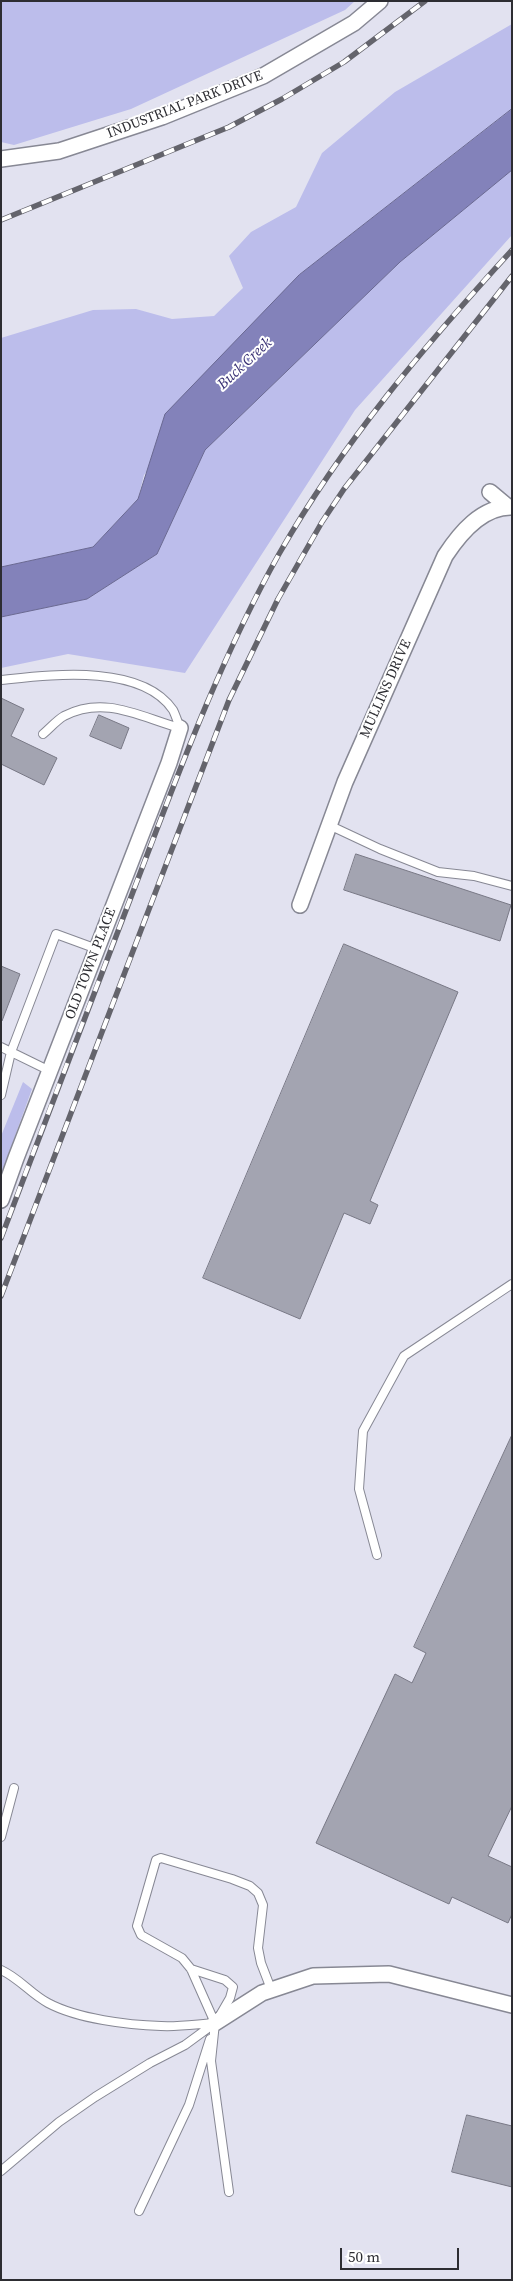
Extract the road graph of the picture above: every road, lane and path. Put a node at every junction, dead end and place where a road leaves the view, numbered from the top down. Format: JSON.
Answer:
{"nodes":[{"id":1,"x":380,"y":1,"type":"edge"},
{"id":2,"x":1,"y":160,"type":"edge"},
{"id":3,"x":490,"y":492,"type":"dead end"},
{"id":4,"x":510,"y":507,"type":"edge"},
{"id":5,"x":1,"y":680,"type":"edge"},
{"id":6,"x":180,"y":728,"type":"junction"},
{"id":7,"x":43,"y":734,"type":"dead end"},
{"id":8,"x":330,"y":826,"type":"junction"},
{"id":9,"x":512,"y":886,"type":"edge"},
{"id":10,"x":300,"y":905,"type":"dead end"},
{"id":11,"x":97,"y":949,"type":"junction"},
{"id":12,"x":1,"y":1047,"type":"edge"},
{"id":13,"x":12,"y":1052,"type":"junction"},
{"id":14,"x":50,"y":1071,"type":"junction"},
{"id":15,"x":1,"y":1095,"type":"edge"},
{"id":16,"x":1,"y":1200,"type":"edge"},
{"id":17,"x":512,"y":1284,"type":"edge"},
{"id":18,"x":377,"y":1555,"type":"dead end"},
{"id":19,"x":14,"y":1788,"type":"dead end"},
{"id":20,"x":1,"y":1837,"type":"edge"},
{"id":21,"x":191,"y":1969,"type":"junction"},
{"id":22,"x":1,"y":1970,"type":"edge"},
{"id":23,"x":271,"y":1989,"type":"junction"},
{"id":24,"x":512,"y":2005,"type":"edge"},
{"id":25,"x":215,"y":2023,"type":"junction"},
{"id":26,"x":1,"y":2171,"type":"edge"},
{"id":27,"x":229,"y":2192,"type":"dead end"},
{"id":28,"x":140,"y":2211,"type":"dead end"}],
"edges":[{"from":1,"to":2,"type":"street","name":"INDUSTRIAL PARK DRIVE"},
{"from":3,"to":4,"type":"street"},
{"from":4,"to":8,"type":"street","name":"MULLINS DRIVE"},
{"from":5,"to":6,"type":"lane"},
{"from":6,"to":7,"type":"lane"},
{"from":6,"to":11,"type":"street","name":"OLD TOWN PLACE"},
{"from":8,"to":9,"type":"lane"},
{"from":8,"to":10,"type":"street","name":"MULLINS DRIVE"},
{"from":11,"to":13,"type":"lane"},
{"from":11,"to":14,"type":"street","name":"OLD TOWN PLACE"},
{"from":12,"to":13,"type":"lane"},
{"from":13,"to":14,"type":"lane"},
{"from":13,"to":15,"type":"lane"},
{"from":14,"to":16,"type":"street","name":"OLD TOWN PLACE"},
{"from":17,"to":18,"type":"lane"},
{"from":19,"to":20,"type":"lane"},
{"from":21,"to":23,"type":"lane"},
{"from":21,"to":25,"type":"lane"},
{"from":21,"to":25,"type":"lane"},
{"from":22,"to":25,"type":"lane"},
{"from":23,"to":24,"type":"street"},
{"from":23,"to":25,"type":"street"},
{"from":25,"to":26,"type":"lane"},
{"from":25,"to":27,"type":"lane"},
{"from":25,"to":28,"type":"lane"}]}
